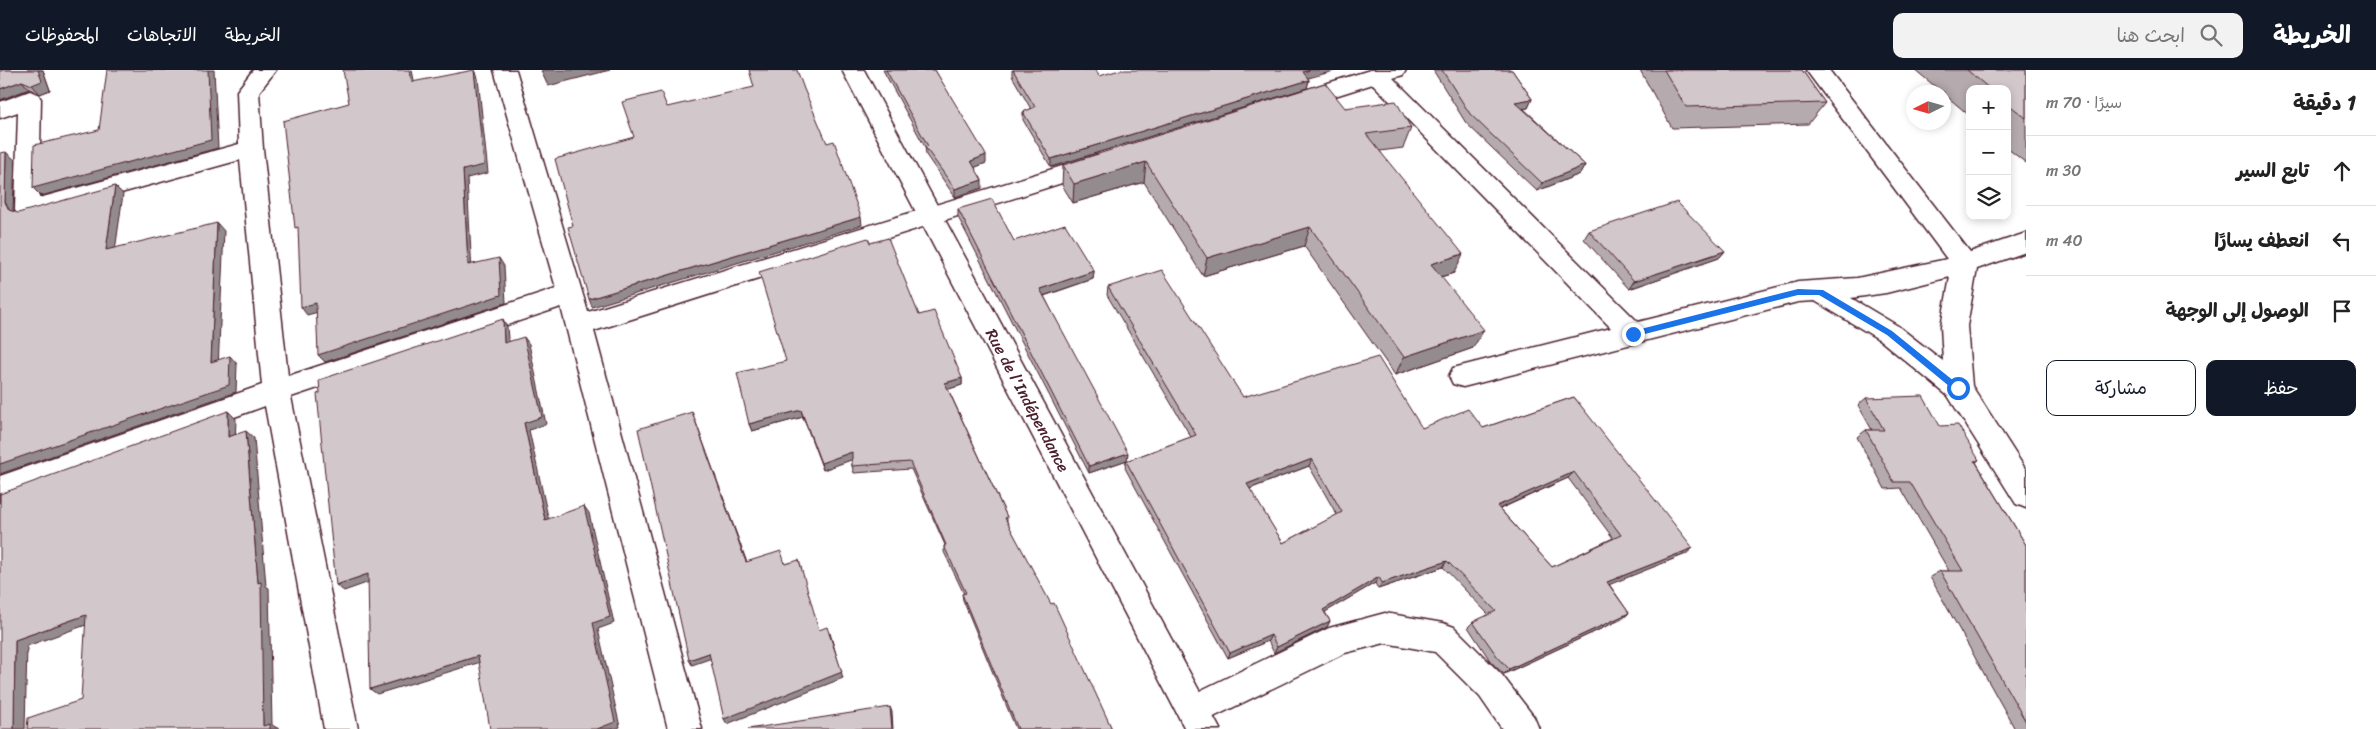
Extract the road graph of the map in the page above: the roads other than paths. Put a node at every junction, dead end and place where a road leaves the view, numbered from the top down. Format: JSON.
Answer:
{"nodes":[{"id":1,"x":265,"y":70,"type":"edge"},
{"id":2,"x":505,"y":70,"type":"edge"},
{"id":3,"x":853,"y":70,"type":"edge"},
{"id":4,"x":1817,"y":70,"type":"edge"},
{"id":5,"x":1386,"y":73,"type":"edge"},
{"id":6,"x":245,"y":80,"type":"edge"},
{"id":7,"x":1274,"y":106,"type":"edge"},
{"id":8,"x":0,"y":110,"type":"edge"},
{"id":9,"x":251,"y":149,"type":"junction"},
{"id":10,"x":1116,"y":157,"type":"edge"},
{"id":11,"x":930,"y":216,"type":"junction"},
{"id":12,"x":2026,"y":242,"type":"edge"},
{"id":13,"x":1965,"y":264,"type":"junction"},
{"id":14,"x":1820,"y":292,"type":"junction"},
{"id":15,"x":569,"y":294,"type":"junction"},
{"id":16,"x":579,"y":325,"type":"junction"},
{"id":17,"x":1633,"y":334,"type":"junction"},
{"id":18,"x":1463,"y":376,"type":"dead end"},
{"id":19,"x":1958,"y":388,"type":"junction"},
{"id":20,"x":276,"y":391,"type":"junction"},
{"id":21,"x":0,"y":489,"type":"edge"},
{"id":22,"x":2026,"y":496,"type":"edge"},
{"id":23,"x":1198,"y":720,"type":"edge"},
{"id":24,"x":341,"y":729,"type":"edge"},
{"id":25,"x":684,"y":729,"type":"edge"},
{"id":26,"x":1522,"y":729,"type":"edge"}],
"edges":[{"from":1,"to":6,"type":"street"},
{"from":2,"to":15,"type":"street"},
{"from":3,"to":11,"type":"street","name":"Rue de l'Indépendance"},
{"from":4,"to":13,"type":"street"},
{"from":5,"to":7,"type":"street"},
{"from":5,"to":17,"type":"street"},
{"from":6,"to":9,"type":"street"},
{"from":8,"to":9,"type":"street"},
{"from":9,"to":20,"type":"street"},
{"from":10,"to":11,"type":"street"},
{"from":11,"to":16,"type":"street"},
{"from":11,"to":23,"type":"street","name":"Rue de l'Indépendance"},
{"from":12,"to":13,"type":"street"},
{"from":13,"to":14,"type":"street"},
{"from":13,"to":19,"type":"street"},
{"from":14,"to":17,"type":"street"},
{"from":14,"to":19,"type":"street"},
{"from":15,"to":16,"type":"street"},
{"from":15,"to":20,"type":"street"},
{"from":16,"to":25,"type":"street"},
{"from":17,"to":18,"type":"street"},
{"from":19,"to":22,"type":"street"},
{"from":20,"to":21,"type":"street"},
{"from":20,"to":24,"type":"street"},
{"from":23,"to":26,"type":"street"}]}
